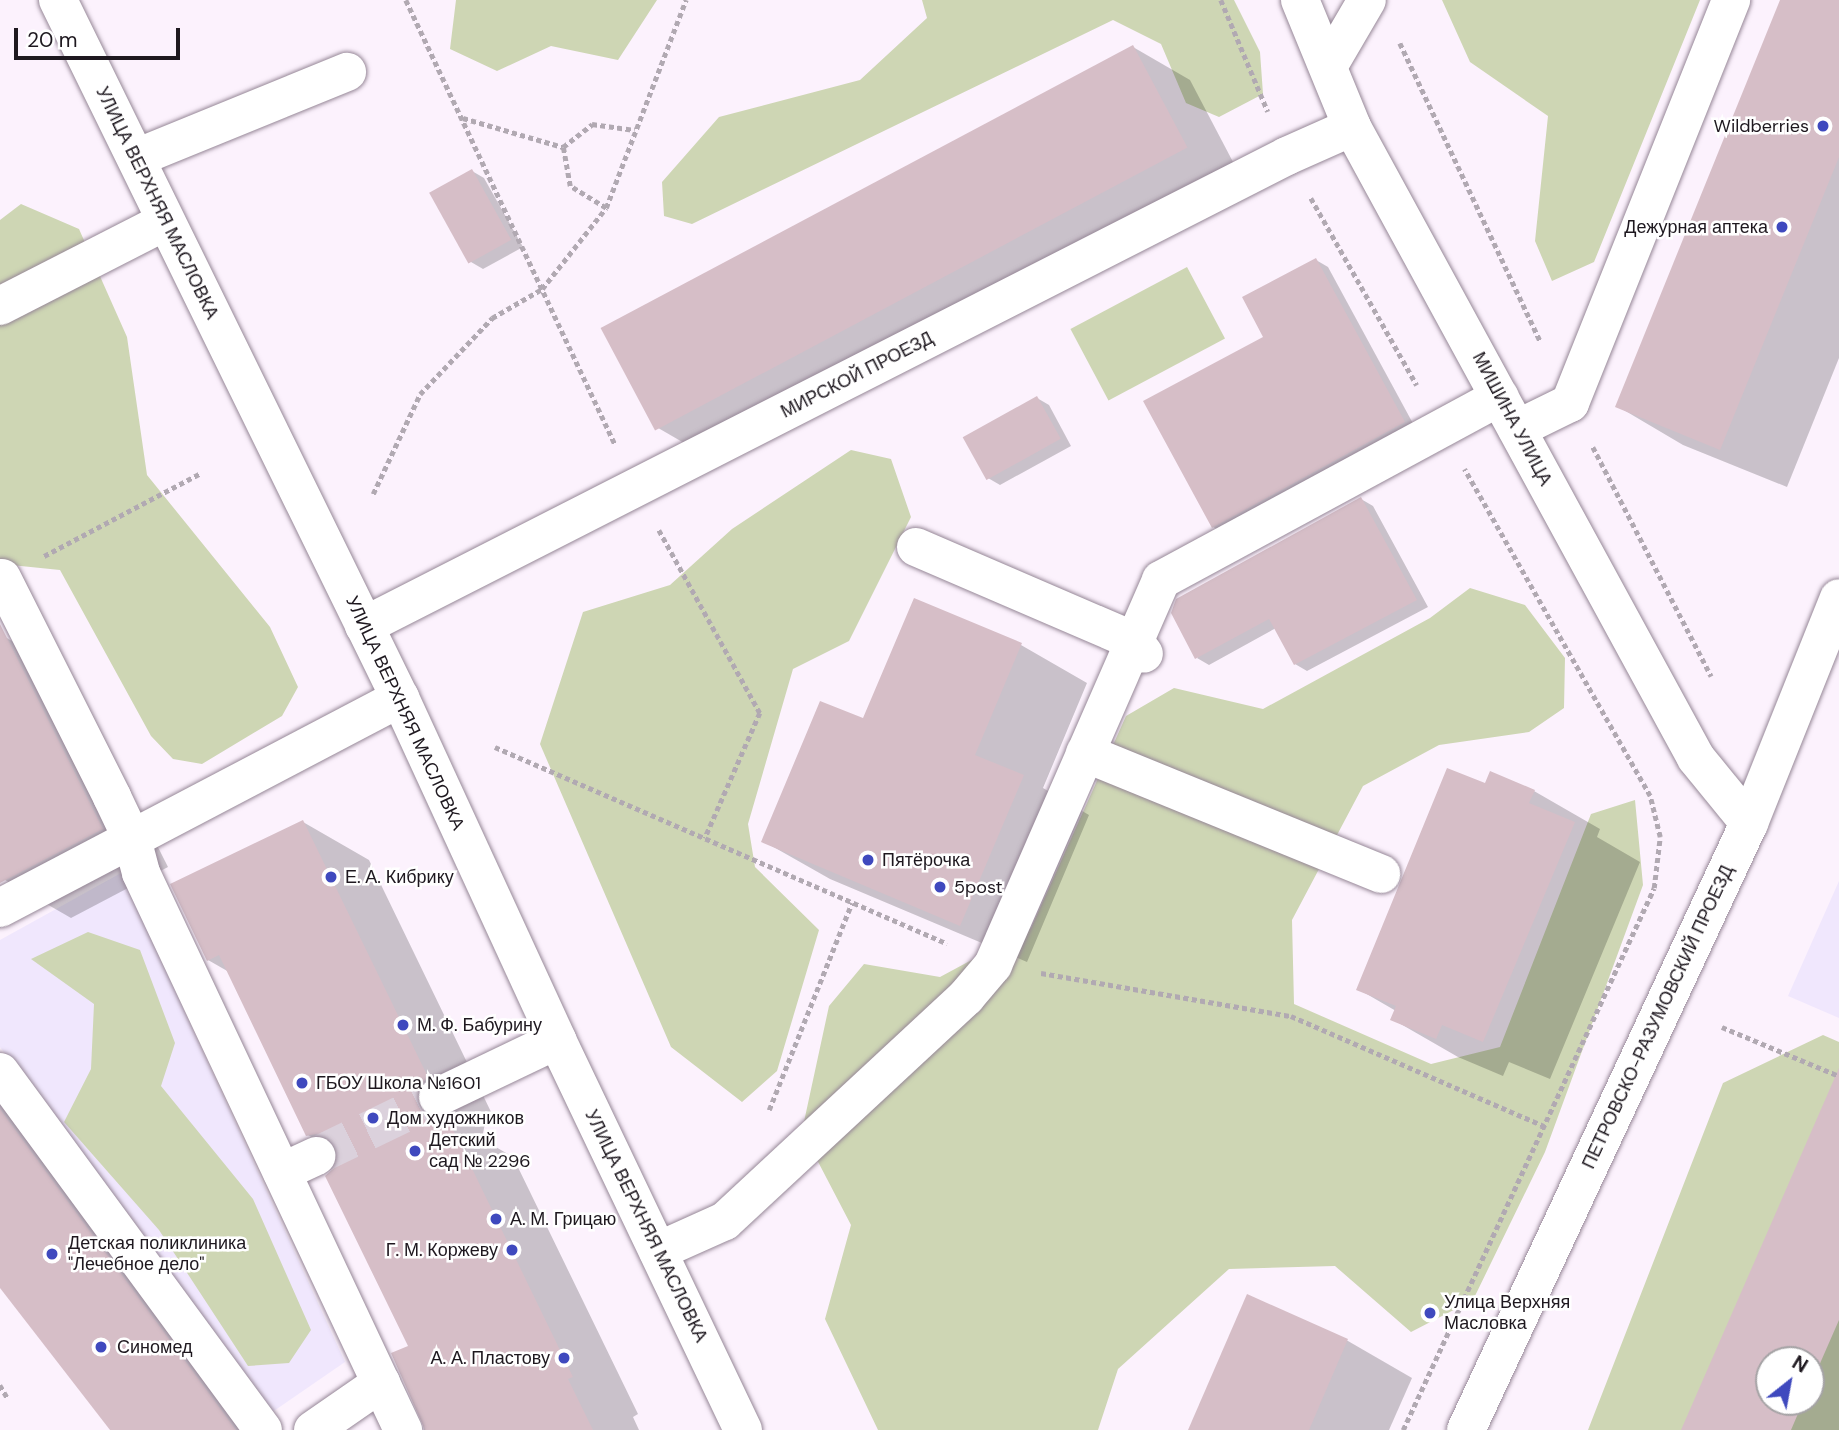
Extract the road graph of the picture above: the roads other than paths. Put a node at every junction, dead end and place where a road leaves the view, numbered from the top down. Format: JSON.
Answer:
{"nodes":[{"id":1,"x":58,"y":0,"type":"edge"},
{"id":2,"x":1300,"y":0,"type":"edge"},
{"id":3,"x":1367,"y":0,"type":"edge"},
{"id":4,"x":1731,"y":0,"type":"edge"},
{"id":5,"x":1329,"y":65,"type":"junction"},
{"id":6,"x":347,"y":72,"type":"dead end"},
{"id":7,"x":1352,"y":127,"type":"junction"},
{"id":8,"x":136,"y":158,"type":"junction"},
{"id":9,"x":166,"y":221,"type":"junction"},
{"id":10,"x":0,"y":306,"type":"edge"},
{"id":11,"x":1508,"y":413,"type":"junction"},
{"id":12,"x":916,"y":547,"type":"dead end"},
{"id":13,"x":2,"y":578,"type":"road end"},
{"id":14,"x":1839,"y":598,"type":"edge"},
{"id":15,"x":364,"y":626,"type":"junction"},
{"id":16,"x":1139,"y":648,"type":"junction"},
{"id":17,"x":400,"y":698,"type":"junction"},
{"id":18,"x":1085,"y":753,"type":"junction"},
{"id":19,"x":1749,"y":823,"type":"junction"},
{"id":20,"x":132,"y":839,"type":"junction"},
{"id":21,"x":1381,"y":874,"type":"dead end"},
{"id":22,"x":0,"y":908,"type":"edge"},
{"id":23,"x":557,"y":1040,"type":"junction"},
{"id":24,"x":0,"y":1072,"type":"edge"},
{"id":25,"x":438,"y":1097,"type":"tunnel mouth"},
{"id":26,"x":316,"y":1156,"type":"tunnel mouth"},
{"id":27,"x":282,"y":1172,"type":"junction"},
{"id":28,"x":658,"y":1251,"type":"junction"},
{"id":29,"x":381,"y":1383,"type":"junction"},
{"id":30,"x":263,"y":1430,"type":"edge"},
{"id":31,"x":313,"y":1430,"type":"edge"},
{"id":32,"x":403,"y":1430,"type":"edge"},
{"id":33,"x":743,"y":1430,"type":"edge"},
{"id":34,"x":1466,"y":1430,"type":"edge"}],
"edges":[{"from":1,"to":8,"type":"street","name":"УЛИЦА ВЕРХНЯЯ МАСЛОВКА"},
{"from":2,"to":5,"type":"street","name":"МИШИНА УЛИЦА"},
{"from":3,"to":5,"type":"street"},
{"from":4,"to":11,"type":"street"},
{"from":5,"to":7,"type":"street","name":"МИШИНА УЛИЦА"},
{"from":6,"to":8,"type":"street"},
{"from":7,"to":11,"type":"street","name":"МИШИНА УЛИЦА"},
{"from":7,"to":15,"type":"street","name":"МИРСКОЙ ПРОЕЗД"},
{"from":8,"to":9,"type":"street","name":"УЛИЦА ВЕРХНЯЯ МАСЛОВКА"},
{"from":9,"to":10,"type":"street"},
{"from":9,"to":15,"type":"street","name":"УЛИЦА ВЕРХНЯЯ МАСЛОВКА"},
{"from":11,"to":16,"type":"street"},
{"from":11,"to":19,"type":"street","name":"МИШИНА УЛИЦА"},
{"from":12,"to":16,"type":"street"},
{"from":13,"to":20,"type":"street"},
{"from":14,"to":19,"type":"street","name":"ПЕТРОВСКО-РАЗУМОВСКИЙ ПРОЕЗД"},
{"from":15,"to":17,"type":"street","name":"УЛИЦА ВЕРХНЯЯ МАСЛОВКА"},
{"from":16,"to":18,"type":"street"},
{"from":17,"to":20,"type":"street"},
{"from":17,"to":23,"type":"street","name":"УЛИЦА ВЕРХНЯЯ МАСЛОВКА"},
{"from":18,"to":21,"type":"street"},
{"from":18,"to":28,"type":"street"},
{"from":19,"to":34,"type":"street","name":"ПЕТРОВСКО-РАЗУМОВСКИЙ ПРОЕЗД"},
{"from":20,"to":22,"type":"street"},
{"from":20,"to":27,"type":"street"},
{"from":23,"to":25,"type":"street"},
{"from":23,"to":28,"type":"street","name":"УЛИЦА ВЕРХНЯЯ МАСЛОВКА"},
{"from":24,"to":30,"type":"street"},
{"from":26,"to":27,"type":"street"},
{"from":27,"to":29,"type":"street"},
{"from":28,"to":33,"type":"street","name":"УЛИЦА ВЕРХНЯЯ МАСЛОВКА"},
{"from":29,"to":31,"type":"street"},
{"from":29,"to":32,"type":"street"}]}
